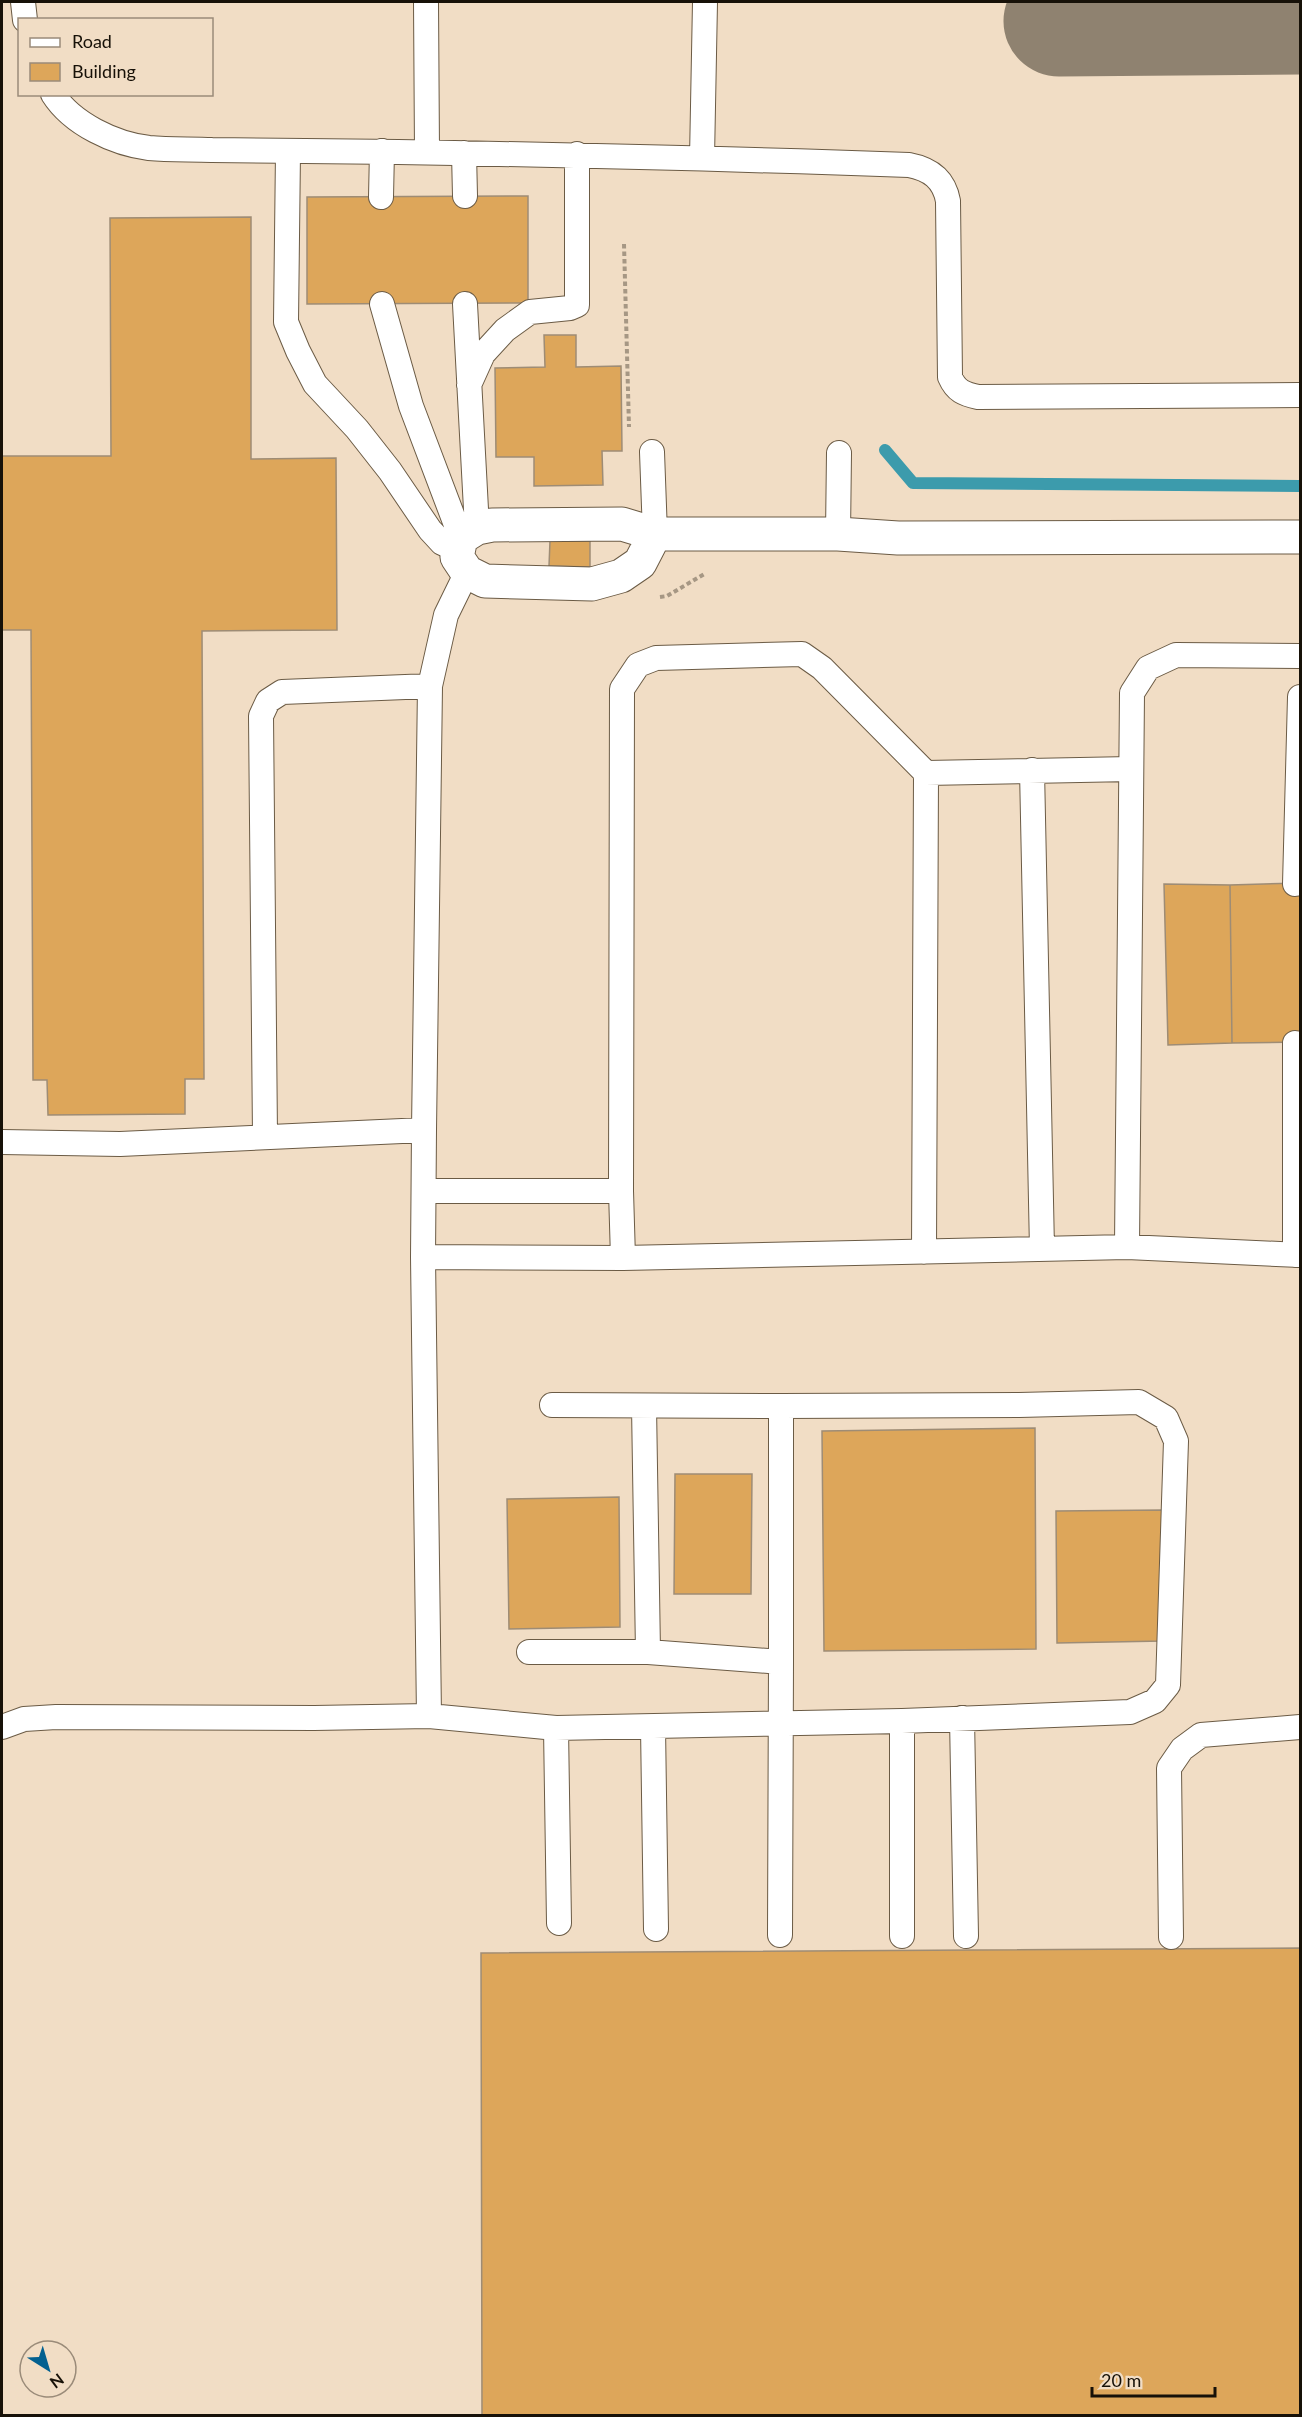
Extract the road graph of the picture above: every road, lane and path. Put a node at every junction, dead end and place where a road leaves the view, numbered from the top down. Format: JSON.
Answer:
{"nodes":[{"id":1,"x":23,"y":2,"type":"edge"},
{"id":2,"x":426,"y":2,"type":"edge"},
{"id":3,"x":705,"y":2,"type":"edge"},
{"id":4,"x":25,"y":18,"type":"edge"},
{"id":5,"x":54,"y":96,"type":"edge"},
{"id":6,"x":288,"y":152,"type":"junction"},
{"id":7,"x":382,"y":152,"type":"junction"},
{"id":8,"x":427,"y":152,"type":"junction"},
{"id":9,"x":464,"y":153,"type":"junction"},
{"id":10,"x":577,"y":154,"type":"junction"},
{"id":11,"x":702,"y":158,"type":"junction"},
{"id":12,"x":465,"y":196,"type":"dead end"},
{"id":13,"x":381,"y":197,"type":"dead end"},
{"id":14,"x":624,"y":244,"type":"dead end"},
{"id":15,"x":382,"y":304,"type":"dead end"},
{"id":16,"x":465,"y":304,"type":"dead end"},
{"id":17,"x":469,"y":385,"type":"junction"},
{"id":18,"x":1300,"y":395,"type":"edge"},
{"id":19,"x":629,"y":428,"type":"dead end"},
{"id":20,"x":652,"y":452,"type":"dead end"},
{"id":21,"x":839,"y":453,"type":"dead end"},
{"id":22,"x":655,"y":534,"type":"junction"},
{"id":23,"x":838,"y":534,"type":"junction"},
{"id":24,"x":1300,"y":537,"type":"edge"},
{"id":25,"x":465,"y":547,"type":"junction"},
{"id":26,"x":1300,"y":656,"type":"edge"},
{"id":27,"x":430,"y":686,"type":"junction"},
{"id":28,"x":1300,"y":697,"type":"edge"},
{"id":29,"x":1131,"y":769,"type":"junction"},
{"id":30,"x":1032,"y":770,"type":"junction"},
{"id":31,"x":926,"y":773,"type":"junction"},
{"id":32,"x":1295,"y":884,"type":"dead end"},
{"id":33,"x":1294,"y":1042,"type":"dead end"},
{"id":34,"x":424,"y":1130,"type":"junction"},
{"id":35,"x":265,"y":1136,"type":"junction"},
{"id":36,"x":2,"y":1143,"type":"edge"},
{"id":37,"x":425,"y":1191,"type":"junction"},
{"id":38,"x":621,"y":1191,"type":"junction"},
{"id":39,"x":1127,"y":1246,"type":"junction"},
{"id":40,"x":1042,"y":1249,"type":"junction"},
{"id":41,"x":924,"y":1252,"type":"junction"},
{"id":42,"x":1298,"y":1255,"type":"edge"},
{"id":43,"x":423,"y":1257,"type":"junction"},
{"id":44,"x":623,"y":1258,"type":"junction"},
{"id":45,"x":552,"y":1405,"type":"dead end"},
{"id":46,"x":644,"y":1406,"type":"junction"},
{"id":47,"x":781,"y":1406,"type":"junction"},
{"id":48,"x":529,"y":1652,"type":"dead end"},
{"id":49,"x":648,"y":1652,"type":"junction"},
{"id":50,"x":781,"y":1662,"type":"junction"},
{"id":51,"x":429,"y":1716,"type":"junction"},
{"id":52,"x":962,"y":1718,"type":"junction"},
{"id":53,"x":902,"y":1721,"type":"junction"},
{"id":54,"x":780,"y":1722,"type":"junction"},
{"id":55,"x":2,"y":1727,"type":"edge"},
{"id":56,"x":653,"y":1727,"type":"junction"},
{"id":57,"x":1300,"y":1727,"type":"edge"},
{"id":58,"x":556,"y":1728,"type":"junction"},
{"id":59,"x":559,"y":1923,"type":"dead end"},
{"id":60,"x":656,"y":1929,"type":"dead end"},
{"id":61,"x":780,"y":1935,"type":"dead end"},
{"id":62,"x":902,"y":1936,"type":"dead end"},
{"id":63,"x":966,"y":1936,"type":"dead end"},
{"id":64,"x":1171,"y":1937,"type":"dead end"}],
"edges":[{"from":1,"to":4,"type":"lane"},
{"from":2,"to":8,"type":"lane"},
{"from":3,"to":11,"type":"lane"},
{"from":5,"to":6,"type":"lane"},
{"from":6,"to":7,"type":"lane"},
{"from":6,"to":25,"type":"lane"},
{"from":7,"to":8,"type":"lane"},
{"from":7,"to":13,"type":"lane"},
{"from":8,"to":9,"type":"lane"},
{"from":9,"to":10,"type":"lane"},
{"from":9,"to":12,"type":"lane"},
{"from":10,"to":11,"type":"lane"},
{"from":10,"to":17,"type":"lane"},
{"from":11,"to":18,"type":"lane"},
{"from":14,"to":19,"type":"path"},
{"from":15,"to":25,"type":"lane"},
{"from":16,"to":17,"type":"lane"},
{"from":17,"to":25,"type":"lane"},
{"from":20,"to":22,"type":"lane"},
{"from":21,"to":23,"type":"lane"},
{"from":22,"to":23,"type":"street"},
{"from":22,"to":25,"type":"street"},
{"from":22,"to":25,"type":"street"},
{"from":23,"to":24,"type":"street"},
{"from":25,"to":27,"type":"lane"},
{"from":26,"to":29,"type":"lane"},
{"from":27,"to":34,"type":"lane"},
{"from":27,"to":35,"type":"lane"},
{"from":28,"to":32,"type":"lane"},
{"from":29,"to":30,"type":"lane"},
{"from":29,"to":39,"type":"lane"},
{"from":30,"to":31,"type":"lane"},
{"from":30,"to":40,"type":"lane"},
{"from":31,"to":38,"type":"lane"},
{"from":31,"to":41,"type":"lane"},
{"from":33,"to":42,"type":"lane"},
{"from":34,"to":35,"type":"lane"},
{"from":34,"to":37,"type":"lane"},
{"from":35,"to":36,"type":"lane"},
{"from":37,"to":38,"type":"lane"},
{"from":37,"to":43,"type":"lane"},
{"from":38,"to":44,"type":"lane"},
{"from":39,"to":40,"type":"lane"},
{"from":39,"to":42,"type":"lane"},
{"from":40,"to":41,"type":"lane"},
{"from":41,"to":44,"type":"lane"},
{"from":43,"to":44,"type":"lane"},
{"from":43,"to":51,"type":"lane"},
{"from":45,"to":46,"type":"lane"},
{"from":46,"to":47,"type":"lane"},
{"from":46,"to":49,"type":"lane"},
{"from":47,"to":50,"type":"lane"},
{"from":47,"to":52,"type":"lane"},
{"from":48,"to":49,"type":"lane"},
{"from":49,"to":50,"type":"lane"},
{"from":50,"to":54,"type":"lane"},
{"from":51,"to":55,"type":"lane"},
{"from":51,"to":58,"type":"lane"},
{"from":52,"to":53,"type":"lane"},
{"from":52,"to":63,"type":"lane"},
{"from":53,"to":54,"type":"lane"},
{"from":53,"to":62,"type":"lane"},
{"from":54,"to":56,"type":"lane"},
{"from":54,"to":61,"type":"lane"},
{"from":56,"to":58,"type":"lane"},
{"from":56,"to":60,"type":"lane"},
{"from":57,"to":64,"type":"lane"},
{"from":58,"to":59,"type":"lane"}]}
